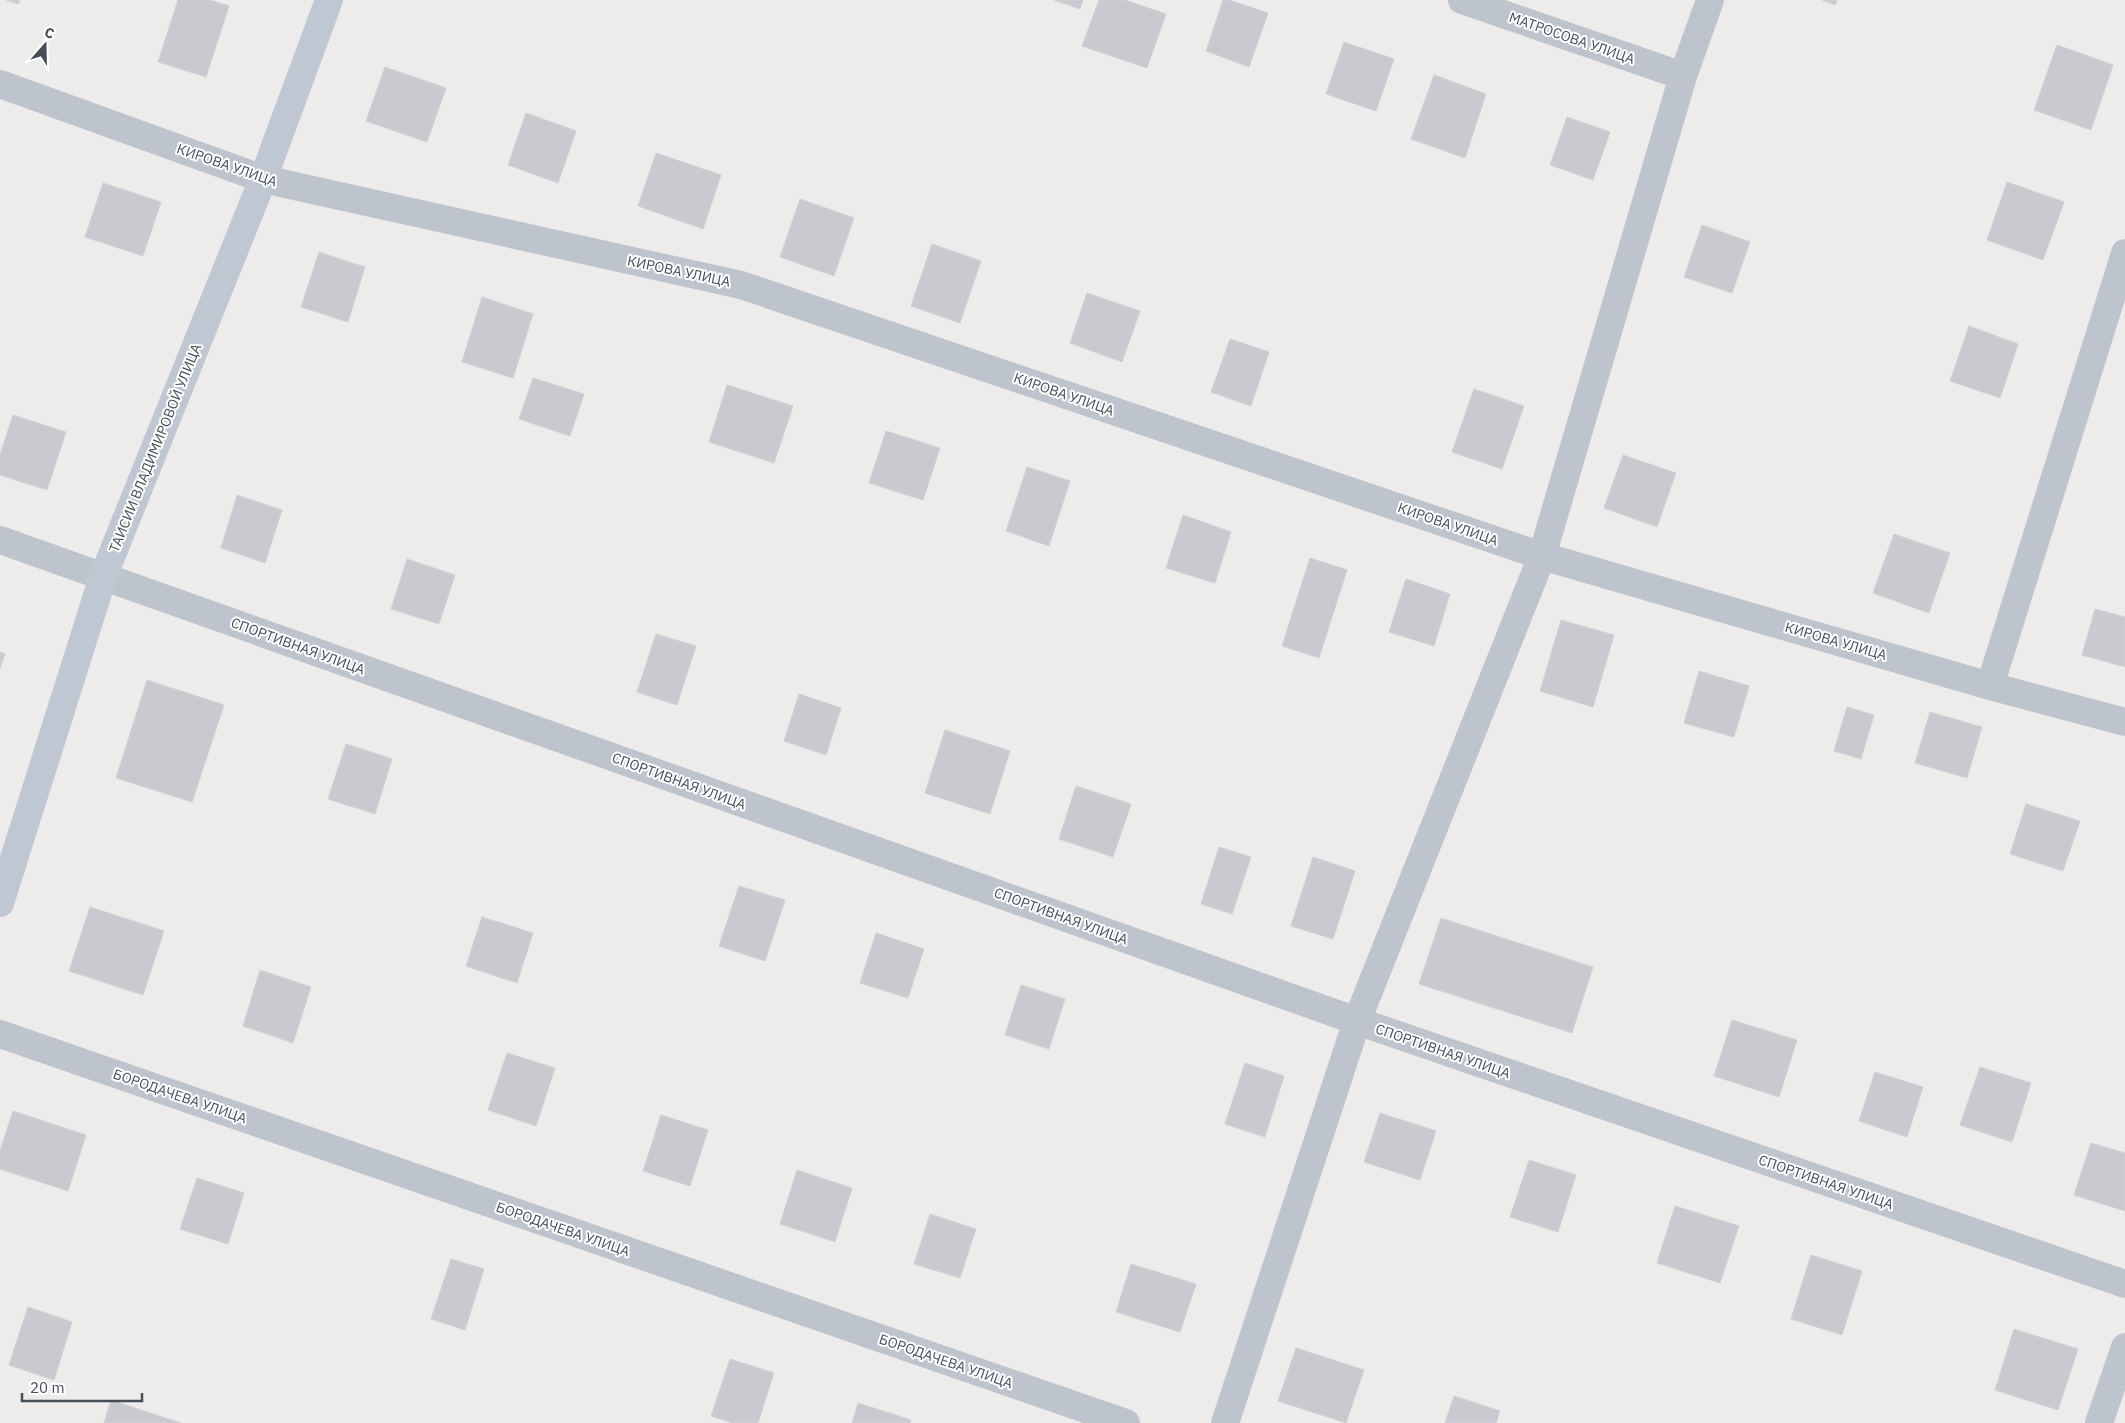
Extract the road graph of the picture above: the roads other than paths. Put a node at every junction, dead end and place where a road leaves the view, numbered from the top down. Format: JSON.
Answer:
{"nodes":[{"id":1,"x":328,"y":0,"type":"edge"},
{"id":2,"x":1462,"y":0,"type":"edge"},
{"id":3,"x":1710,"y":0,"type":"edge"},
{"id":4,"x":1683,"y":76,"type":"junction"},
{"id":5,"x":0,"y":84,"type":"edge"},
{"id":6,"x":263,"y":179,"type":"junction"},
{"id":7,"x":2125,"y":253,"type":"edge"},
{"id":8,"x":0,"y":540,"type":"edge"},
{"id":9,"x":1542,"y":556,"type":"junction"},
{"id":10,"x":103,"y":577,"type":"junction"},
{"id":11,"x":1990,"y":686,"type":"junction"},
{"id":12,"x":2125,"y":722,"type":"edge"},
{"id":13,"x":0,"y":903,"type":"edge"},
{"id":14,"x":1357,"y":1021,"type":"junction"},
{"id":15,"x":0,"y":1034,"type":"edge"},
{"id":16,"x":2125,"y":1284,"type":"edge"},
{"id":17,"x":2125,"y":1348,"type":"edge"},
{"id":18,"x":1126,"y":1423,"type":"edge"},
{"id":19,"x":1225,"y":1423,"type":"edge"},
{"id":20,"x":2098,"y":1423,"type":"edge"}],
"edges":[{"from":1,"to":6,"type":"street","name":"ТАИСИИ ВЛАДИМИРОВОЙ УЛИЦА"},
{"from":2,"to":4,"type":"street","name":"МАТРОСОВА УЛИЦА"},
{"from":3,"to":4,"type":"street"},
{"from":4,"to":9,"type":"street"},
{"from":5,"to":6,"type":"street","name":"КИРОВА УЛИЦА"},
{"from":6,"to":9,"type":"street","name":"КИРОВА УЛИЦА"},
{"from":6,"to":10,"type":"street","name":"ТАИСИИ ВЛАДИМИРОВОЙ УЛИЦА"},
{"from":7,"to":11,"type":"street"},
{"from":8,"to":10,"type":"street","name":"СПОРТИВНАЯ УЛИЦА"},
{"from":9,"to":11,"type":"street","name":"КИРОВА УЛИЦА"},
{"from":9,"to":14,"type":"street"},
{"from":10,"to":13,"type":"street","name":"ТАИСИИ ВЛАДИМИРОВОЙ УЛИЦА"},
{"from":10,"to":14,"type":"street","name":"СПОРТИВНАЯ УЛИЦА"},
{"from":11,"to":12,"type":"street","name":"КИРОВА УЛИЦА"},
{"from":14,"to":16,"type":"street","name":"СПОРТИВНАЯ УЛИЦА"},
{"from":14,"to":19,"type":"street"},
{"from":15,"to":18,"type":"street","name":"БОРОДАЧЕВА УЛИЦА"},
{"from":17,"to":20,"type":"street"}]}
